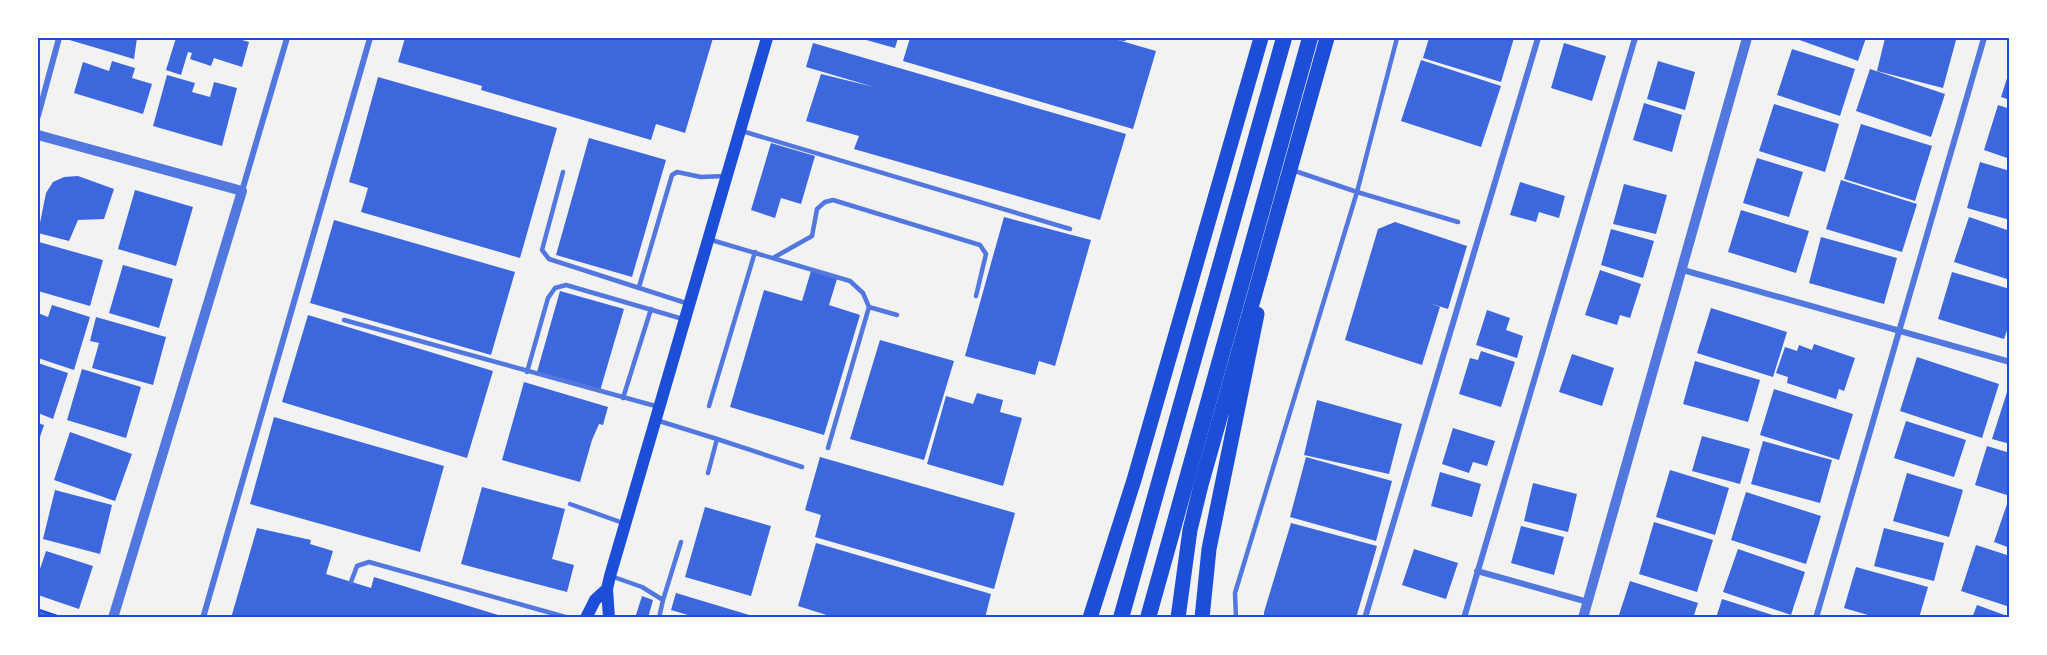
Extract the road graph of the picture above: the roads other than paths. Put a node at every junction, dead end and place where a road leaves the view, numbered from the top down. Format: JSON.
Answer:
{"nodes":[{"id":1,"x":59,"y":38,"type":"edge"},
{"id":2,"x":287,"y":38,"type":"edge"},
{"id":3,"x":370,"y":38,"type":"edge"},
{"id":4,"x":767,"y":38,"type":"edge"},
{"id":5,"x":1261,"y":38,"type":"edge"},
{"id":6,"x":1282,"y":38,"type":"edge"},
{"id":7,"x":1310,"y":38,"type":"edge"},
{"id":8,"x":1327,"y":38,"type":"edge"},
{"id":9,"x":1397,"y":38,"type":"edge"},
{"id":10,"x":1538,"y":38,"type":"edge"},
{"id":11,"x":1635,"y":38,"type":"edge"},
{"id":12,"x":1747,"y":38,"type":"edge"},
{"id":13,"x":1984,"y":38,"type":"edge"},
{"id":14,"x":38,"y":116,"type":"edge"},
{"id":15,"x":740,"y":130,"type":"junction"},
{"id":16,"x":38,"y":135,"type":"edge"},
{"id":17,"x":1289,"y":169,"type":"junction"},
{"id":18,"x":563,"y":172,"type":"dead end"},
{"id":19,"x":726,"y":176,"type":"junction"},
{"id":20,"x":242,"y":191,"type":"junction"},
{"id":21,"x":1357,"y":192,"type":"junction"},
{"id":22,"x":1281,"y":196,"type":"junction"},
{"id":23,"x":1458,"y":222,"type":"dead end"},
{"id":24,"x":1070,"y":229,"type":"dead end"},
{"id":25,"x":708,"y":239,"type":"junction"},
{"id":26,"x":755,"y":252,"type":"junction"},
{"id":27,"x":773,"y":258,"type":"junction"},
{"id":28,"x":1683,"y":270,"type":"junction"},
{"id":29,"x":639,"y":287,"type":"junction"},
{"id":30,"x":975,"y":296,"type":"dead end"},
{"id":31,"x":688,"y":304,"type":"junction"},
{"id":32,"x":869,"y":306,"type":"junction"},
{"id":33,"x":651,"y":309,"type":"junction"},
{"id":34,"x":897,"y":315,"type":"dead end"},
{"id":35,"x":684,"y":319,"type":"junction"},
{"id":36,"x":344,"y":320,"type":"dead end"},
{"id":37,"x":1900,"y":330,"type":"junction"},
{"id":38,"x":2010,"y":362,"type":"edge"},
{"id":39,"x":527,"y":372,"type":"junction"},
{"id":40,"x":623,"y":398,"type":"junction"},
{"id":41,"x":709,"y":406,"type":"dead end"},
{"id":42,"x":657,"y":414,"type":"junction"},
{"id":43,"x":717,"y":439,"type":"junction"},
{"id":44,"x":828,"y":448,"type":"dead end"},
{"id":45,"x":802,"y":466,"type":"dead end"},
{"id":46,"x":708,"y":473,"type":"dead end"},
{"id":47,"x":570,"y":504,"type":"dead end"},
{"id":48,"x":625,"y":524,"type":"junction"},
{"id":49,"x":681,"y":542,"type":"dead end"},
{"id":50,"x":1478,"y":571,"type":"junction"},
{"id":51,"x":610,"y":576,"type":"junction"},
{"id":52,"x":351,"y":582,"type":"dead end"},
{"id":53,"x":607,"y":589,"type":"junction"},
{"id":54,"x":663,"y":600,"type":"junction"},
{"id":55,"x":1588,"y":602,"type":"junction"},
{"id":56,"x":552,"y":615,"type":"edge"},
{"id":57,"x":113,"y":618,"type":"edge"},
{"id":58,"x":203,"y":618,"type":"edge"},
{"id":59,"x":569,"y":618,"type":"edge"},
{"id":60,"x":586,"y":618,"type":"edge"},
{"id":61,"x":609,"y":618,"type":"edge"},
{"id":62,"x":659,"y":618,"type":"edge"},
{"id":63,"x":1089,"y":618,"type":"edge"},
{"id":64,"x":1119,"y":618,"type":"edge"},
{"id":65,"x":1148,"y":618,"type":"edge"},
{"id":66,"x":1178,"y":618,"type":"edge"},
{"id":67,"x":1202,"y":618,"type":"edge"},
{"id":68,"x":1236,"y":618,"type":"edge"},
{"id":69,"x":1365,"y":618,"type":"edge"},
{"id":70,"x":1464,"y":618,"type":"edge"},
{"id":71,"x":1583,"y":618,"type":"edge"},
{"id":72,"x":1816,"y":618,"type":"edge"}],
"edges":[{"from":1,"to":14,"type":"street"},
{"from":2,"to":20,"type":"street"},
{"from":3,"to":58,"type":"street"},
{"from":4,"to":15,"type":"main road"},
{"from":5,"to":63,"type":"highway"},
{"from":6,"to":64,"type":"highway"},
{"from":7,"to":65,"type":"highway"},
{"from":8,"to":17,"type":"highway"},
{"from":9,"to":21,"type":"lane"},
{"from":10,"to":69,"type":"street"},
{"from":11,"to":50,"type":"street"},
{"from":12,"to":28,"type":"street"},
{"from":13,"to":37,"type":"street"},
{"from":15,"to":19,"type":"main road"},
{"from":15,"to":24,"type":"lane"},
{"from":16,"to":20,"type":"street"},
{"from":17,"to":21,"type":"lane"},
{"from":17,"to":22,"type":"highway"},
{"from":18,"to":29,"type":"lane"},
{"from":19,"to":25,"type":"main road"},
{"from":19,"to":29,"type":"lane"},
{"from":20,"to":57,"type":"street"},
{"from":21,"to":23,"type":"lane"},
{"from":21,"to":68,"type":"lane"},
{"from":22,"to":66,"type":"highway"},
{"from":22,"to":67,"type":"highway"},
{"from":25,"to":26,"type":"lane"},
{"from":25,"to":31,"type":"main road"},
{"from":26,"to":27,"type":"lane"},
{"from":26,"to":41,"type":"lane"},
{"from":27,"to":30,"type":"lane"},
{"from":27,"to":32,"type":"lane"},
{"from":28,"to":37,"type":"street"},
{"from":28,"to":55,"type":"street"},
{"from":29,"to":31,"type":"lane"},
{"from":31,"to":35,"type":"main road"},
{"from":32,"to":34,"type":"lane"},
{"from":32,"to":44,"type":"lane"},
{"from":33,"to":35,"type":"lane"},
{"from":33,"to":39,"type":"lane"},
{"from":33,"to":40,"type":"lane"},
{"from":35,"to":42,"type":"main road"},
{"from":36,"to":39,"type":"lane"},
{"from":37,"to":38,"type":"street"},
{"from":37,"to":72,"type":"street"},
{"from":39,"to":40,"type":"lane"},
{"from":40,"to":42,"type":"lane"},
{"from":42,"to":43,"type":"lane"},
{"from":42,"to":48,"type":"main road"},
{"from":43,"to":45,"type":"lane"},
{"from":43,"to":46,"type":"lane"},
{"from":47,"to":48,"type":"lane"},
{"from":48,"to":51,"type":"main road"},
{"from":49,"to":54,"type":"lane"},
{"from":50,"to":55,"type":"street"},
{"from":50,"to":70,"type":"street"},
{"from":51,"to":53,"type":"main road"},
{"from":51,"to":54,"type":"lane"},
{"from":52,"to":56,"type":"lane"},
{"from":53,"to":60,"type":"main road"},
{"from":53,"to":61,"type":"main road"},
{"from":54,"to":62,"type":"lane"},
{"from":55,"to":71,"type":"street"},
{"from":56,"to":59,"type":"lane"}]}
